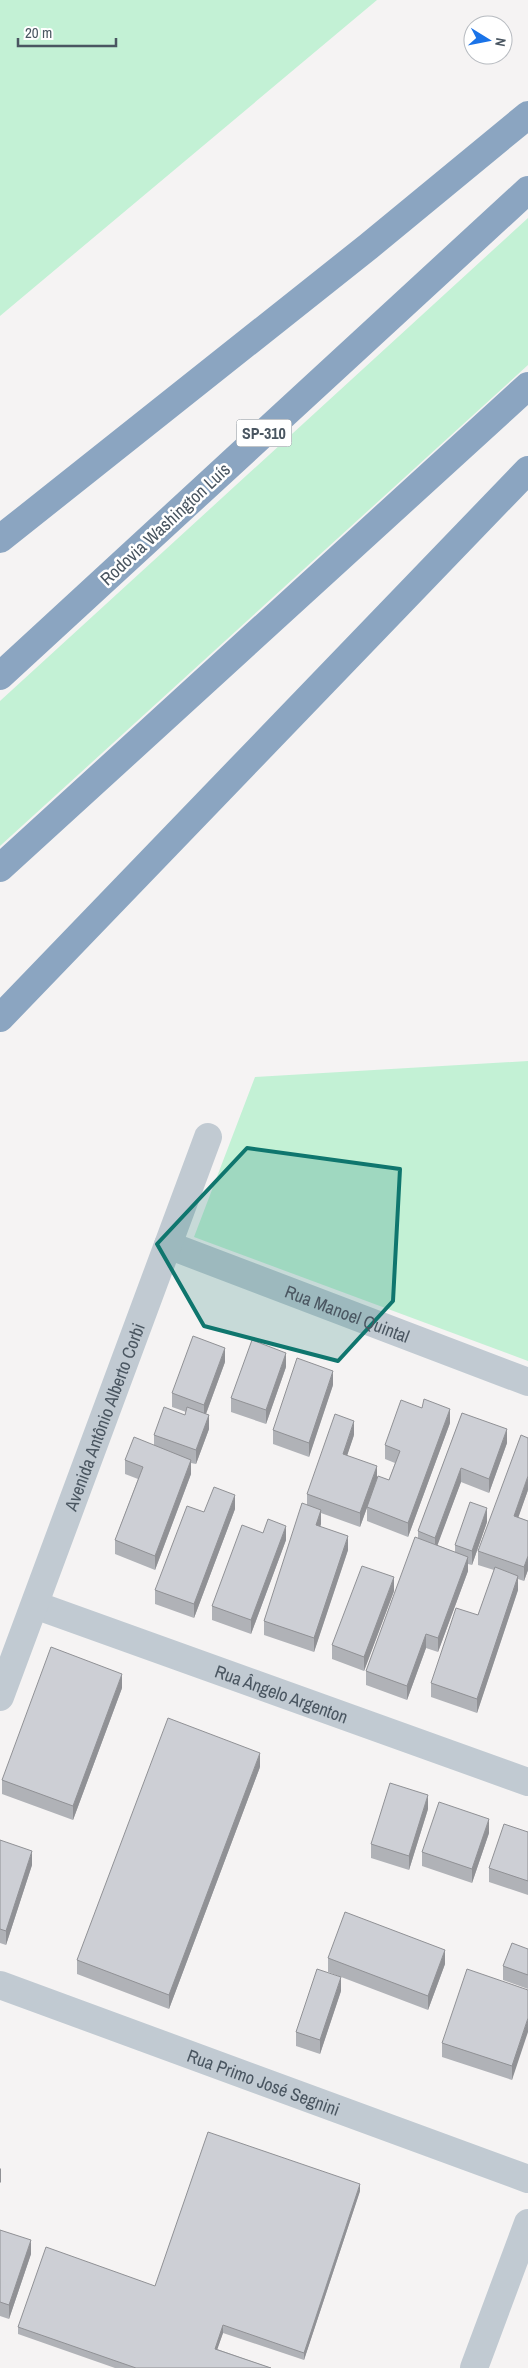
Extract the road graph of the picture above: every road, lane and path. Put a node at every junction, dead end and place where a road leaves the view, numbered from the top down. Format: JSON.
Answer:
{"nodes":[{"id":1,"x":528,"y":115,"type":"edge"},
{"id":2,"x":528,"y":190,"type":"edge"},
{"id":3,"x":528,"y":386,"type":"edge"},
{"id":4,"x":528,"y":470,"type":"edge"},
{"id":5,"x":0,"y":539,"type":"edge"},
{"id":6,"x":0,"y":676,"type":"edge"},
{"id":7,"x":0,"y":868,"type":"edge"},
{"id":8,"x":0,"y":1018,"type":"edge"},
{"id":9,"x":208,"y":1137,"type":"dead end"},
{"id":10,"x":168,"y":1245,"type":"junction"},
{"id":11,"x":528,"y":1382,"type":"edge"},
{"id":12,"x":36,"y":1605,"type":"junction"},
{"id":13,"x":0,"y":1697,"type":"edge"},
{"id":14,"x":528,"y":1782,"type":"edge"},
{"id":15,"x":0,"y":1985,"type":"edge"},
{"id":16,"x":528,"y":2179,"type":"edge"},
{"id":17,"x":528,"y":2223,"type":"edge"},
{"id":18,"x":474,"y":2368,"type":"edge"}],
"edges":[{"from":1,"to":5,"type":"highway"},
{"from":2,"to":6,"type":"highway","name":"Rodovia Washington Luís","number":"SP-310"},
{"from":3,"to":7,"type":"highway"},
{"from":4,"to":8,"type":"highway"},
{"from":9,"to":10,"type":"street","name":"Avenida Antônio Alberto Corbi"},
{"from":10,"to":11,"type":"street","name":"Rua Manoel Quintal"},
{"from":10,"to":12,"type":"street","name":"Avenida Antônio Alberto Corbi"},
{"from":12,"to":13,"type":"street","name":"Avenida Antônio Alberto Corbi"},
{"from":12,"to":14,"type":"street","name":"Rua Ângelo Argenton"},
{"from":15,"to":16,"type":"street","name":"Rua Primo José Segnini"},
{"from":17,"to":18,"type":"street"}]}
